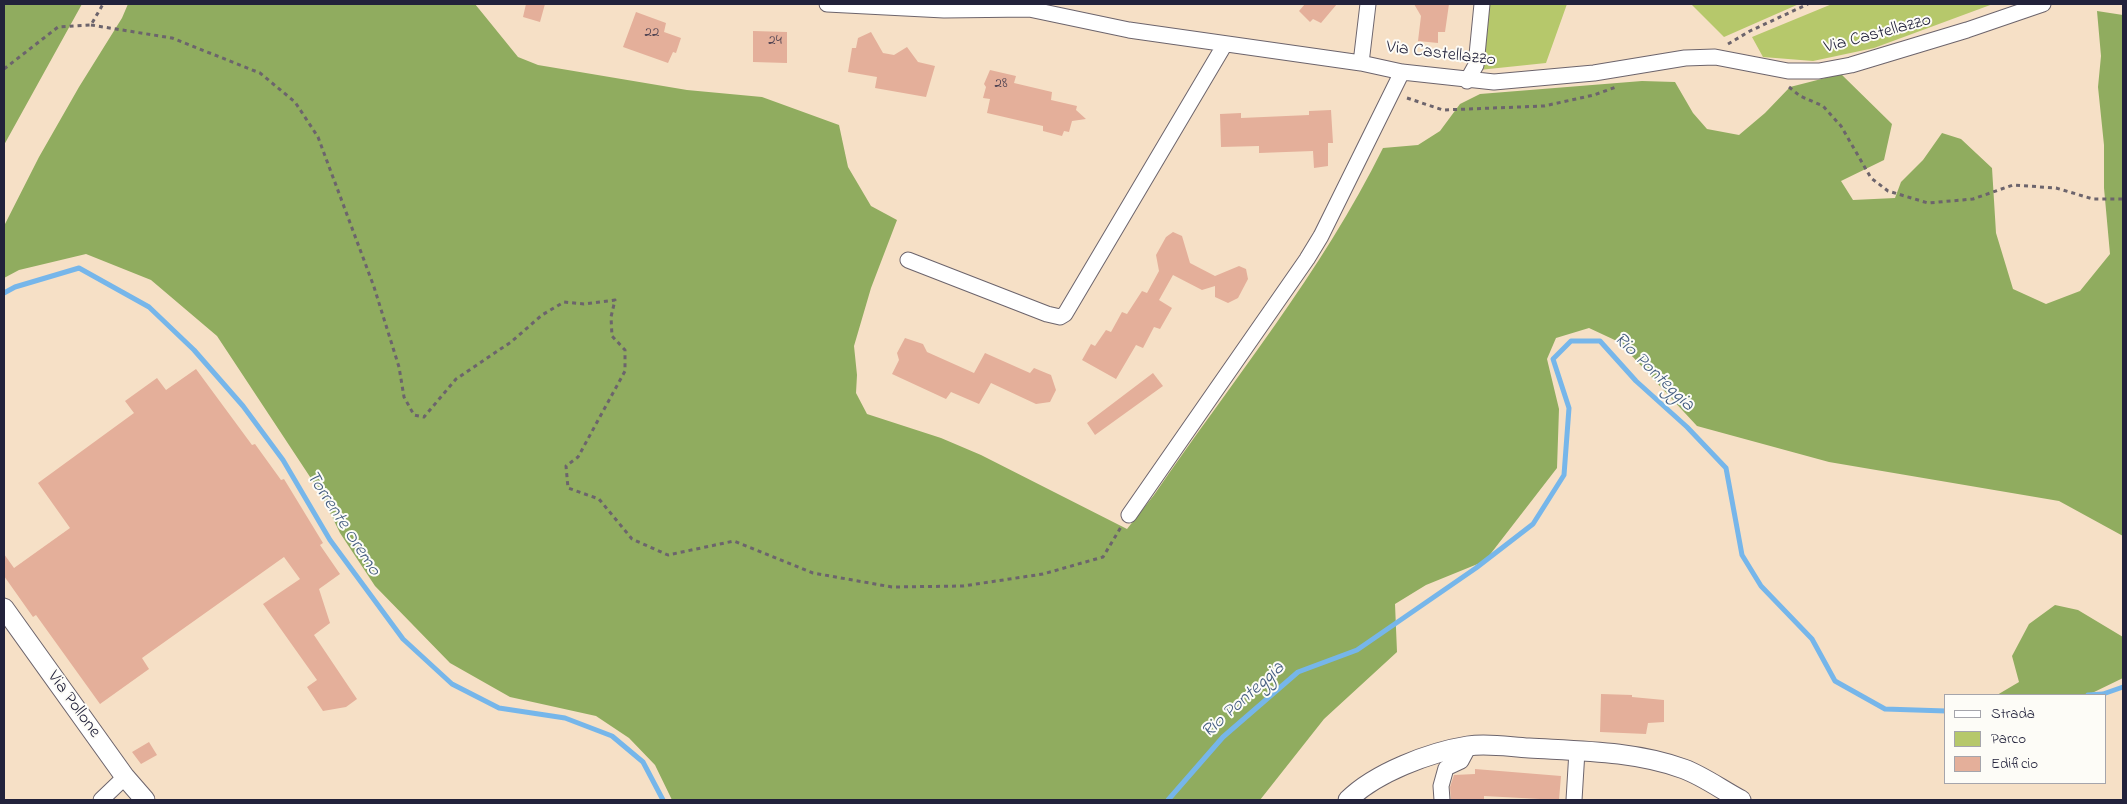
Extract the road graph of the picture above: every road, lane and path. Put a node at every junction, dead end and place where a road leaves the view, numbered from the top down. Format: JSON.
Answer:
{"nodes":[{"id":1,"x":103,"y":4,"type":"edge"},
{"id":2,"x":827,"y":4,"type":"edge"},
{"id":3,"x":1368,"y":4,"type":"edge"},
{"id":4,"x":1482,"y":4,"type":"edge"},
{"id":5,"x":1808,"y":4,"type":"edge"},
{"id":6,"x":2042,"y":4,"type":"edge"},
{"id":7,"x":991,"y":7,"type":"edge"},
{"id":8,"x":91,"y":25,"type":"junction"},
{"id":9,"x":1224,"y":44,"type":"junction"},
{"id":10,"x":1716,"y":57,"type":"junction"},
{"id":11,"x":1361,"y":63,"type":"junction"},
{"id":12,"x":4,"y":69,"type":"edge"},
{"id":13,"x":1402,"y":72,"type":"junction"},
{"id":14,"x":1467,"y":81,"type":"junction"},
{"id":15,"x":1623,"y":84,"type":"dead end"},
{"id":16,"x":1787,"y":86,"type":"dead end"},
{"id":17,"x":1392,"y":93,"type":"junction"},
{"id":18,"x":2123,"y":199,"type":"edge"},
{"id":19,"x":908,"y":260,"type":"dead end"},
{"id":20,"x":1128,"y":515,"type":"joint"},
{"id":21,"x":4,"y":608,"type":"edge"},
{"id":22,"x":1477,"y":746,"type":"junction"},
{"id":23,"x":1577,"y":751,"type":"junction"},
{"id":24,"x":125,"y":777,"type":"junction"},
{"id":25,"x":101,"y":800,"type":"edge"},
{"id":26,"x":145,"y":800,"type":"edge"},
{"id":27,"x":1348,"y":800,"type":"edge"},
{"id":28,"x":1442,"y":800,"type":"edge"},
{"id":29,"x":1574,"y":800,"type":"edge"},
{"id":30,"x":1740,"y":800,"type":"edge"}],
"edges":[{"from":1,"to":8,"type":"path"},
{"from":2,"to":7,"type":"street","name":"Via Castellazzo"},
{"from":3,"to":11,"type":"street"},
{"from":4,"to":14,"type":"street"},
{"from":5,"to":10,"type":"path"},
{"from":6,"to":10,"type":"street","name":"Via Castellazzo"},
{"from":7,"to":9,"type":"street","name":"Via Castellazzo"},
{"from":8,"to":12,"type":"path"},
{"from":8,"to":20,"type":"path"},
{"from":9,"to":11,"type":"street","name":"Via Castellazzo"},
{"from":9,"to":19,"type":"street"},
{"from":10,"to":14,"type":"street","name":"Via Castellazzo"},
{"from":11,"to":13,"type":"street","name":"Via Castellazzo"},
{"from":13,"to":14,"type":"street","name":"Via Castellazzo"},
{"from":13,"to":17,"type":"street"},
{"from":15,"to":17,"type":"path"},
{"from":16,"to":18,"type":"path"},
{"from":17,"to":20,"type":"street"},
{"from":21,"to":24,"type":"street","name":"Via Pollone"},
{"from":22,"to":23,"type":"street"},
{"from":22,"to":27,"type":"street"},
{"from":22,"to":28,"type":"street"},
{"from":23,"to":29,"type":"street"},
{"from":23,"to":30,"type":"street"},
{"from":24,"to":25,"type":"street"},
{"from":24,"to":26,"type":"street","name":"Via Pollone"}]}
